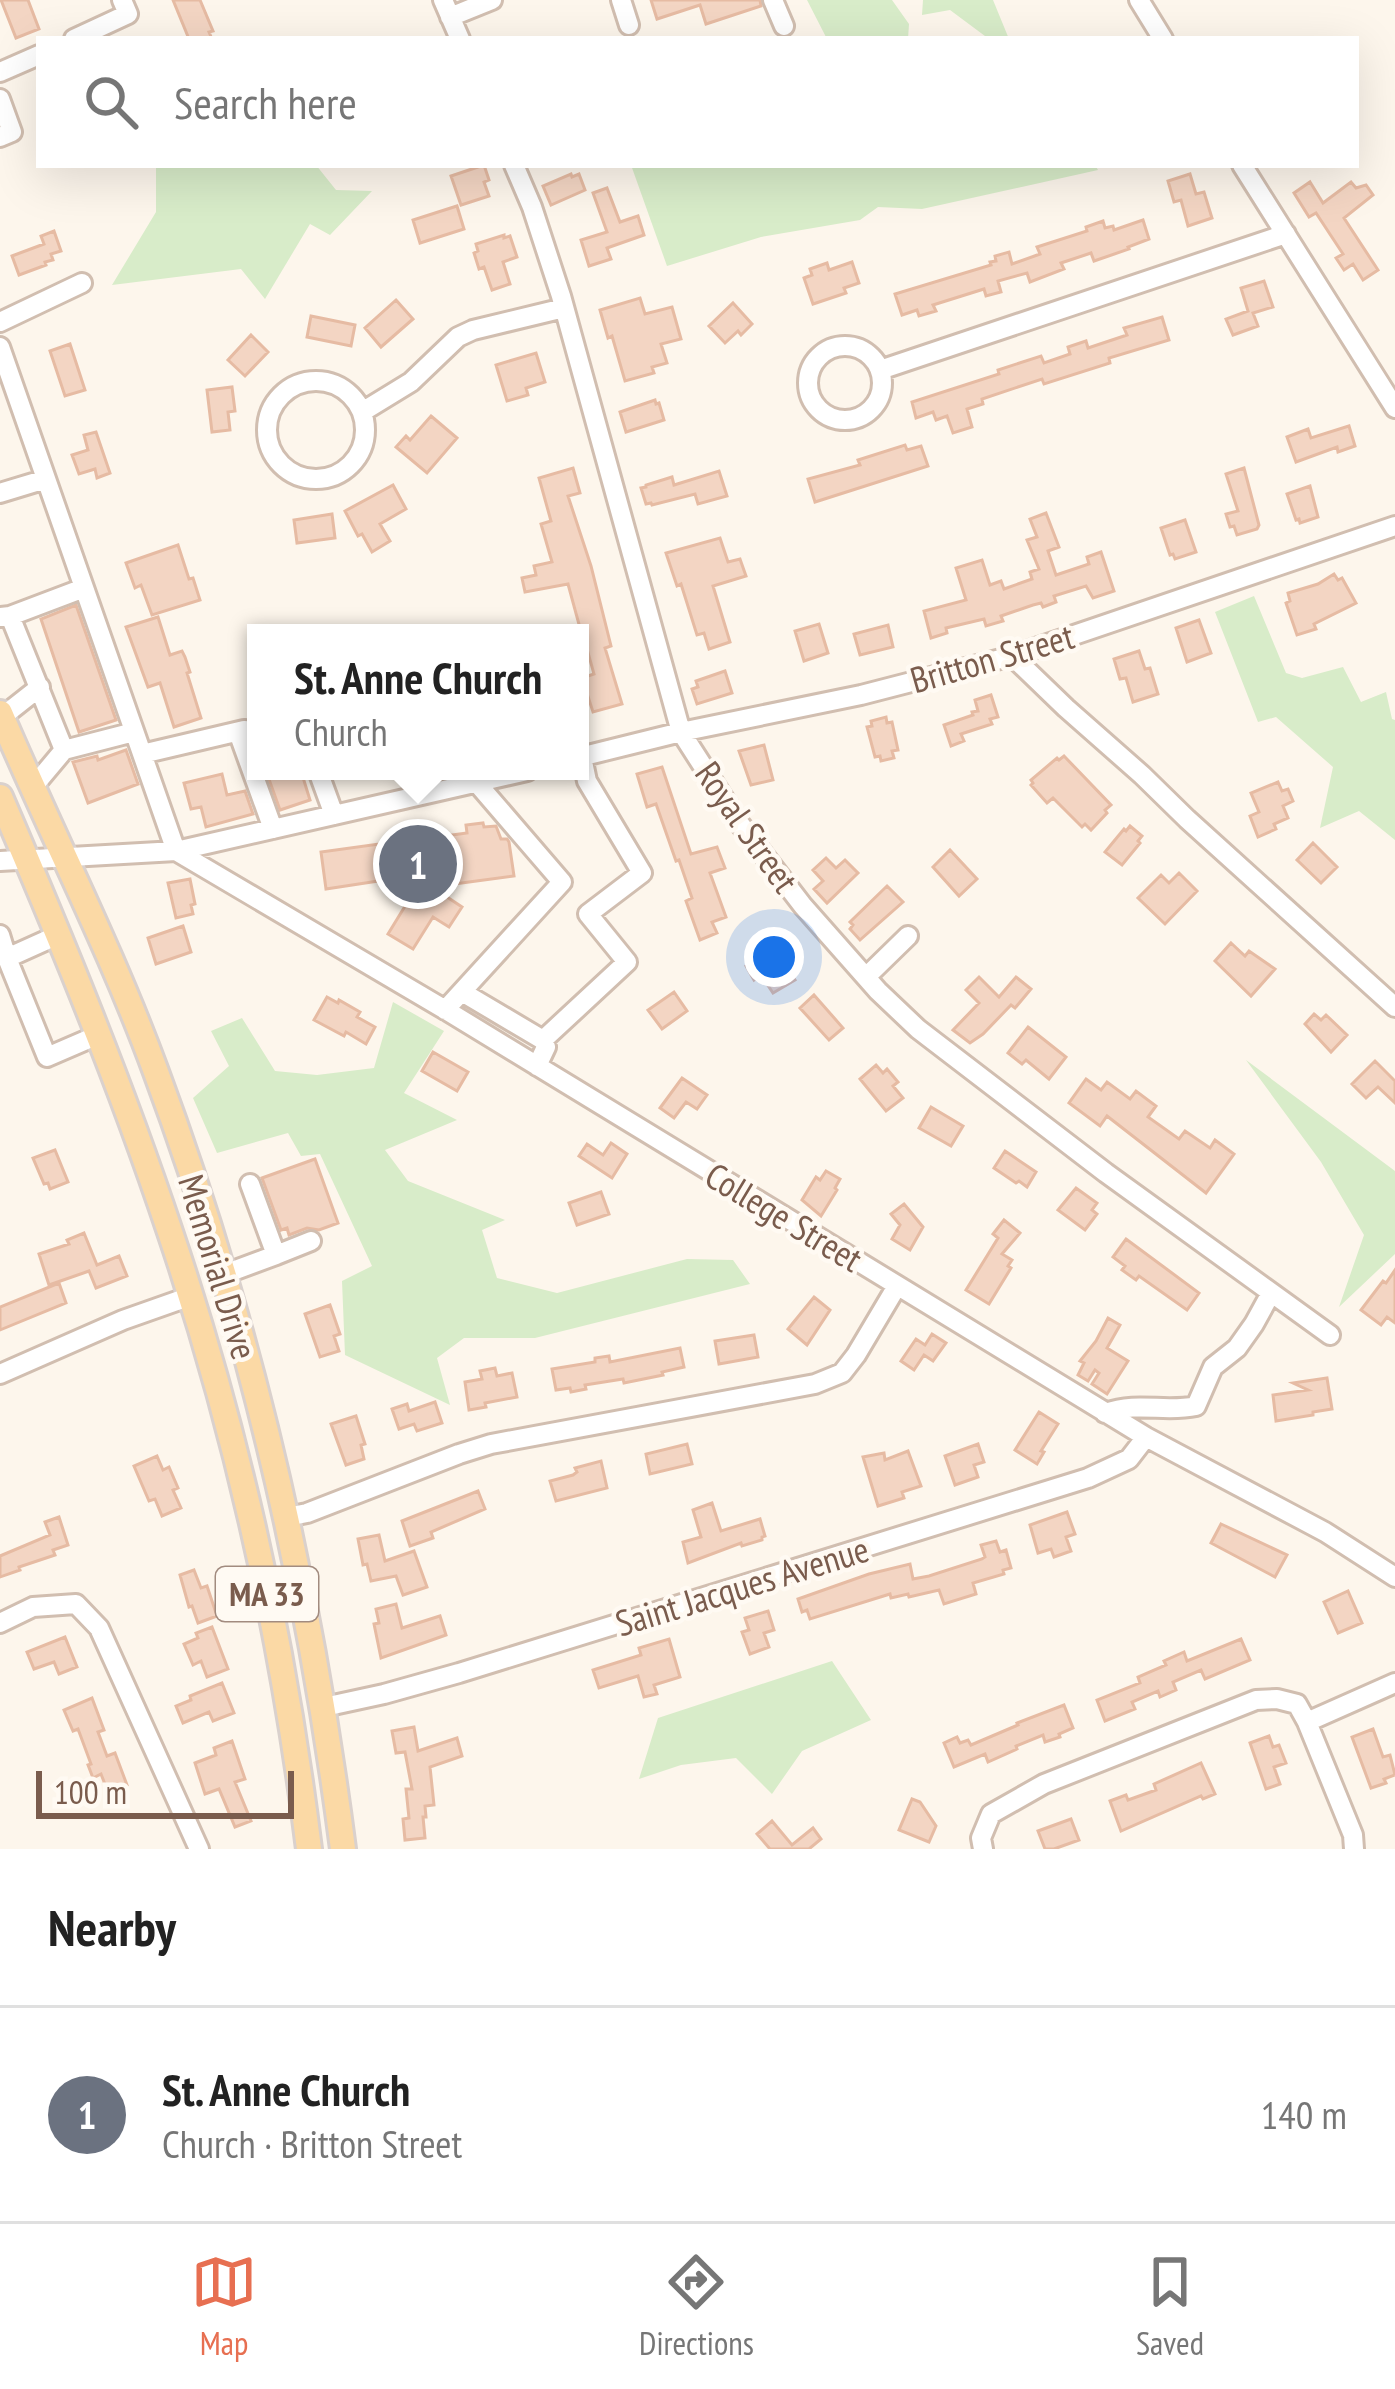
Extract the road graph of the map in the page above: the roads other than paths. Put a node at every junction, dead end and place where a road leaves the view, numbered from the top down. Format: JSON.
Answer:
{"nodes":[{"id":1,"x":122,"y":0,"type":"edge"},
{"id":2,"x":492,"y":0,"type":"edge"},
{"id":3,"x":621,"y":0,"type":"edge"},
{"id":4,"x":773,"y":0,"type":"edge"},
{"id":5,"x":1138,"y":0,"type":"edge"},
{"id":6,"x":447,"y":8,"type":"edge"},
{"id":7,"x":629,"y":25,"type":"dead end"},
{"id":8,"x":784,"y":26,"type":"dead end"},
{"id":9,"x":80,"y":36,"type":"edge"},
{"id":10,"x":459,"y":36,"type":"edge"},
{"id":11,"x":1161,"y":36,"type":"edge"},
{"id":12,"x":36,"y":56,"type":"edge"},
{"id":13,"x":0,"y":72,"type":"edge"},
{"id":14,"x":0,"y":99,"type":"edge"},
{"id":15,"x":0,"y":137,"type":"edge"},
{"id":16,"x":515,"y":168,"type":"edge"},
{"id":17,"x":1244,"y":168,"type":"edge"},
{"id":18,"x":1286,"y":234,"type":"junction"},
{"id":19,"x":82,"y":283,"type":"dead end"},
{"id":20,"x":564,"y":308,"type":"junction"},
{"id":21,"x":0,"y":322,"type":"edge"},
{"id":22,"x":0,"y":347,"type":"edge"},
{"id":23,"x":880,"y":370,"type":"junction"},
{"id":24,"x":1395,"y":408,"type":"edge"},
{"id":25,"x":362,"y":412,"type":"junction"},
{"id":26,"x":46,"y":479,"type":"junction"},
{"id":27,"x":0,"y":493,"type":"edge"},
{"id":28,"x":1395,"y":526,"type":"edge"},
{"id":29,"x":84,"y":588,"type":"junction"},
{"id":30,"x":5,"y":617,"type":"edge"},
{"id":31,"x":1012,"y":656,"type":"junction"},
{"id":32,"x":40,"y":688,"type":"junction"},
{"id":33,"x":1,"y":715,"type":"edge"},
{"id":34,"x":247,"y":731,"type":"edge"},
{"id":35,"x":134,"y":732,"type":"junction"},
{"id":36,"x":681,"y":732,"type":"junction"},
{"id":37,"x":64,"y":750,"type":"junction"},
{"id":38,"x":142,"y":754,"type":"junction"},
{"id":39,"x":589,"y":755,"type":"edge"},
{"id":40,"x":260,"y":780,"type":"edge"},
{"id":41,"x":321,"y":780,"type":"edge"},
{"id":42,"x":485,"y":780,"type":"edge"},
{"id":43,"x":587,"y":780,"type":"edge"},
{"id":44,"x":476,"y":782,"type":"junction"},
{"id":45,"x":33,"y":787,"type":"junction"},
{"id":46,"x":0,"y":796,"type":"edge"},
{"id":47,"x":334,"y":815,"type":"junction"},
{"id":48,"x":273,"y":829,"type":"junction"},
{"id":49,"x":176,"y":851,"type":"junction"},
{"id":50,"x":64,"y":857,"type":"junction"},
{"id":51,"x":27,"y":860,"type":"junction"},
{"id":52,"x":0,"y":861,"type":"edge"},
{"id":53,"x":562,"y":882,"type":"junction"},
{"id":54,"x":589,"y":914,"type":"junction"},
{"id":55,"x":58,"y":934,"type":"junction"},
{"id":56,"x":0,"y":935,"type":"edge"},
{"id":57,"x":908,"y":936,"type":"dead end"},
{"id":58,"x":7,"y":958,"type":"junction"},
{"id":59,"x":866,"y":977,"type":"junction"},
{"id":60,"x":462,"y":992,"type":"junction"},
{"id":61,"x":1395,"y":1007,"type":"edge"},
{"id":62,"x":445,"y":1010,"type":"junction"},
{"id":63,"x":98,"y":1034,"type":"junction"},
{"id":64,"x":543,"y":1040,"type":"junction"},
{"id":65,"x":537,"y":1066,"type":"junction"},
{"id":66,"x":250,"y":1184,"type":"dead end"},
{"id":67,"x":311,"y":1241,"type":"dead end"},
{"id":68,"x":276,"y":1255,"type":"junction"},
{"id":69,"x":222,"y":1275,"type":"junction"},
{"id":70,"x":897,"y":1286,"type":"junction"},
{"id":71,"x":1270,"y":1293,"type":"junction"},
{"id":72,"x":191,"y":1296,"type":"junction"},
{"id":73,"x":1330,"y":1336,"type":"dead end"},
{"id":74,"x":0,"y":1374,"type":"edge"},
{"id":75,"x":1105,"y":1413,"type":"junction"},
{"id":76,"x":1145,"y":1438,"type":"junction"},
{"id":77,"x":286,"y":1517,"type":"junction"},
{"id":78,"x":1395,"y":1576,"type":"edge"},
{"id":79,"x":0,"y":1623,"type":"edge"},
{"id":80,"x":1395,"y":1683,"type":"edge"},
{"id":81,"x":323,"y":1707,"type":"junction"},
{"id":82,"x":1307,"y":1722,"type":"junction"},
{"id":83,"x":199,"y":1849,"type":"edge"},
{"id":84,"x":309,"y":1849,"type":"edge"},
{"id":85,"x":344,"y":1849,"type":"edge"},
{"id":86,"x":983,"y":1849,"type":"edge"},
{"id":87,"x":1354,"y":1849,"type":"edge"}],
"edges":[{"from":1,"to":9,"type":"street"},
{"from":2,"to":6,"type":"street"},
{"from":3,"to":7,"type":"street"},
{"from":4,"to":8,"type":"street"},
{"from":5,"to":11,"type":"street"},
{"from":6,"to":10,"type":"street"},
{"from":12,"to":13,"type":"street"},
{"from":14,"to":15,"type":"street"},
{"from":16,"to":20,"type":"street","name":"Royal Street"},
{"from":17,"to":18,"type":"street"},
{"from":18,"to":23,"type":"street"},
{"from":18,"to":24,"type":"street"},
{"from":19,"to":21,"type":"street"},
{"from":20,"to":25,"type":"street"},
{"from":20,"to":36,"type":"street","name":"Royal Street"},
{"from":22,"to":26,"type":"street"},
{"from":23,"to":23,"type":"street"},
{"from":25,"to":25,"type":"street"},
{"from":26,"to":27,"type":"street"},
{"from":26,"to":29,"type":"street"},
{"from":28,"to":31,"type":"street","name":"Britton Street"},
{"from":29,"to":30,"type":"street"},
{"from":29,"to":35,"type":"street"},
{"from":30,"to":32,"type":"street"},
{"from":31,"to":36,"type":"street","name":"Britton Street"},
{"from":31,"to":61,"type":"street"},
{"from":32,"to":33,"type":"street"},
{"from":32,"to":37,"type":"street"},
{"from":33,"to":45,"type":"main road","name":"Memorial Drive","number":"MA 33"},
{"from":34,"to":38,"type":"street"},
{"from":35,"to":37,"type":"street"},
{"from":35,"to":38,"type":"street"},
{"from":36,"to":39,"type":"street","name":"Britton Street"},
{"from":36,"to":59,"type":"street","name":"Royal Street"},
{"from":37,"to":45,"type":"street"},
{"from":38,"to":49,"type":"street"},
{"from":40,"to":48,"type":"street"},
{"from":41,"to":47,"type":"street"},
{"from":42,"to":44,"type":"street"},
{"from":43,"to":54,"type":"street"},
{"from":44,"to":47,"type":"street"},
{"from":44,"to":53,"type":"street"},
{"from":45,"to":50,"type":"main road","name":"Memorial Drive","number":"MA 33"},
{"from":46,"to":51,"type":"main road","name":"Memorial Drive","number":"MA 33"},
{"from":47,"to":48,"type":"street"},
{"from":48,"to":49,"type":"street"},
{"from":49,"to":50,"type":"street"},
{"from":49,"to":62,"type":"street","name":"College Street"},
{"from":50,"to":51,"type":"street"},
{"from":50,"to":69,"type":"main road","name":"Memorial Drive","number":"MA 33"},
{"from":51,"to":52,"type":"street"},
{"from":51,"to":55,"type":"main road","name":"Memorial Drive","number":"MA 33"},
{"from":53,"to":54,"type":"street"},
{"from":53,"to":60,"type":"street"},
{"from":54,"to":64,"type":"street"},
{"from":55,"to":58,"type":"street"},
{"from":55,"to":63,"type":"main road","name":"Memorial Drive","number":"MA 33"},
{"from":56,"to":58,"type":"street"},
{"from":57,"to":59,"type":"street"},
{"from":58,"to":63,"type":"street"},
{"from":59,"to":71,"type":"street","name":"Royal Street"},
{"from":60,"to":62,"type":"street"},
{"from":60,"to":64,"type":"street"},
{"from":62,"to":65,"type":"street","name":"College Street"},
{"from":63,"to":72,"type":"main road","name":"Memorial Drive","number":"MA 33"},
{"from":64,"to":65,"type":"street"},
{"from":65,"to":70,"type":"street","name":"College Street"},
{"from":66,"to":68,"type":"street"},
{"from":67,"to":68,"type":"street"},
{"from":68,"to":69,"type":"street"},
{"from":69,"to":77,"type":"main road","name":"Memorial Drive","number":"MA 33"},
{"from":70,"to":75,"type":"street","name":"College Street"},
{"from":70,"to":77,"type":"street"},
{"from":71,"to":73,"type":"street","name":"Royal Street"},
{"from":71,"to":75,"type":"street"},
{"from":72,"to":74,"type":"street"},
{"from":72,"to":84,"type":"main road","name":"Memorial Drive","number":"MA 33"},
{"from":75,"to":76,"type":"street","name":"College Street"},
{"from":76,"to":78,"type":"street","name":"College Street"},
{"from":76,"to":81,"type":"street","name":"Saint Jacques Avenue"},
{"from":77,"to":81,"type":"main road","name":"Memorial Drive","number":"MA 33"},
{"from":79,"to":83,"type":"street"},
{"from":80,"to":82,"type":"street"},
{"from":81,"to":85,"type":"main road","name":"Memorial Drive","number":"MA 33"},
{"from":82,"to":86,"type":"street"},
{"from":82,"to":87,"type":"street"}]}
